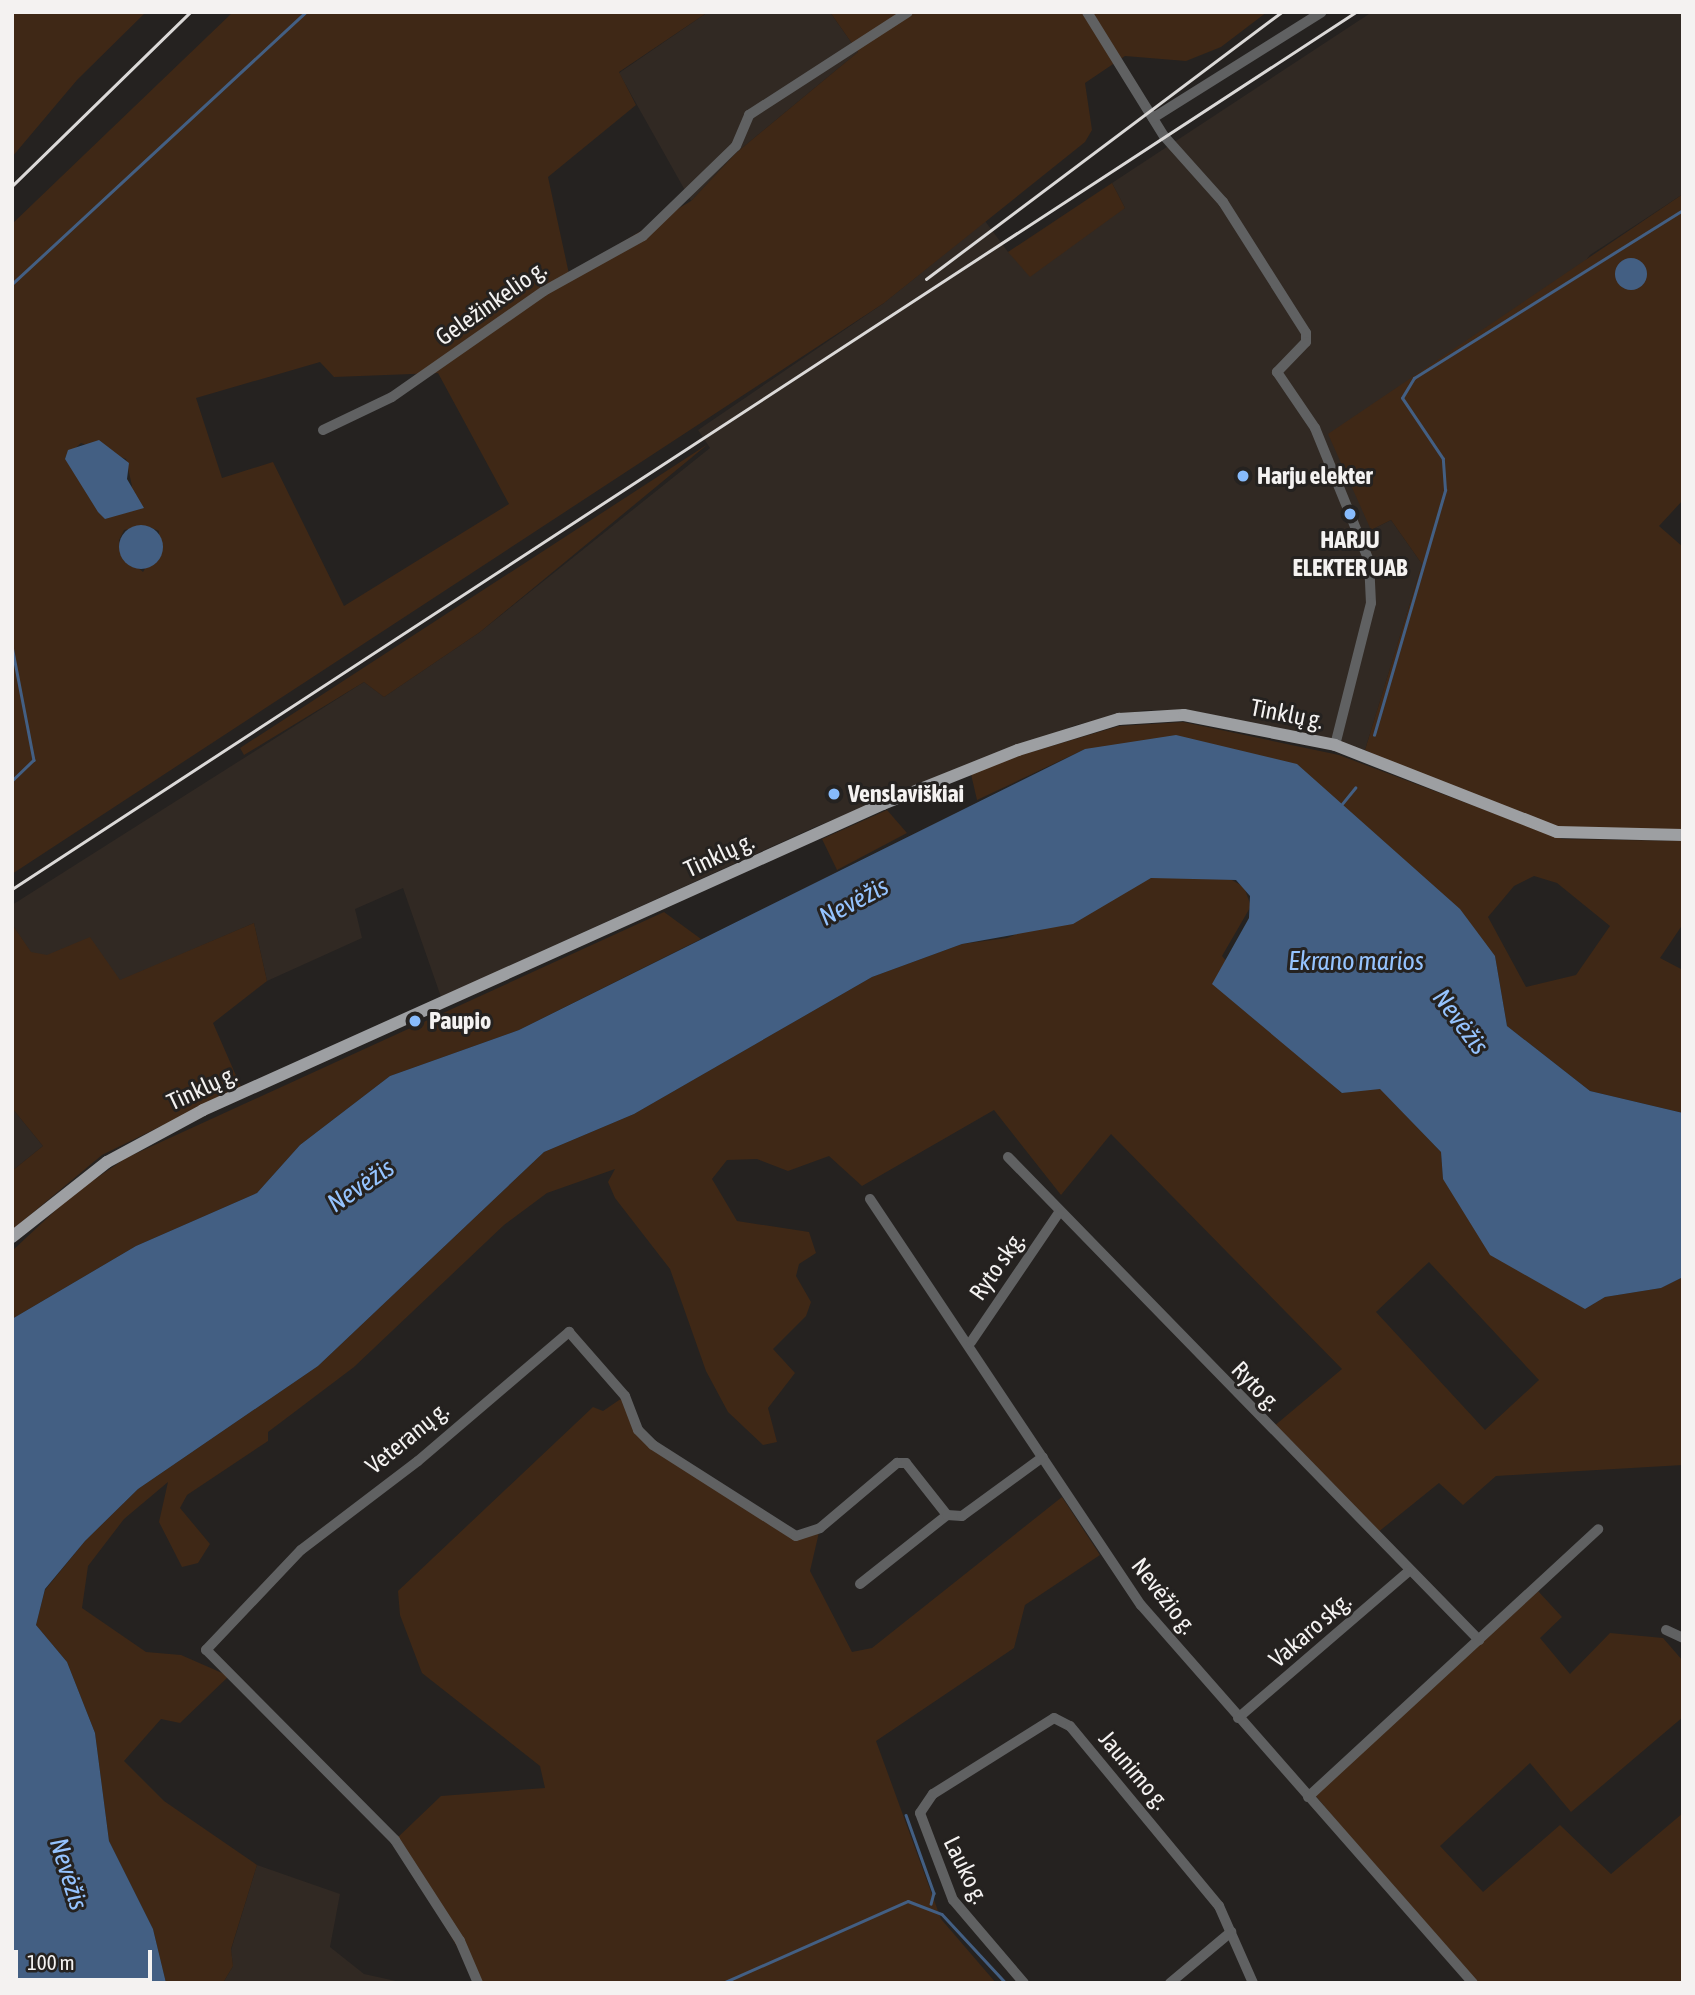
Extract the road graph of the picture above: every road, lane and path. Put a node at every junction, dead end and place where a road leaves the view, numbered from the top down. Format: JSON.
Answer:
{"nodes":[{"id":1,"x":908,"y":12,"type":"edge"},
{"id":2,"x":1087,"y":12,"type":"edge"},
{"id":3,"x":1322,"y":12,"type":"edge"},
{"id":4,"x":1153,"y":118,"type":"junction"},
{"id":5,"x":323,"y":430,"type":"dead end"},
{"id":6,"x":1335,"y":745,"type":"junction"},
{"id":7,"x":1683,"y":835,"type":"edge"},
{"id":8,"x":1008,"y":1157,"type":"dead end"},
{"id":9,"x":870,"y":1199,"type":"dead end"},
{"id":10,"x":1058,"y":1214,"type":"junction"},
{"id":11,"x":12,"y":1237,"type":"edge"},
{"id":12,"x":971,"y":1342,"type":"junction"},
{"id":13,"x":1043,"y":1457,"type":"junction"},
{"id":14,"x":947,"y":1515,"type":"junction"},
{"id":15,"x":1598,"y":1529,"type":"dead end"},
{"id":16,"x":1408,"y":1572,"type":"junction"},
{"id":17,"x":860,"y":1584,"type":"dead end"},
{"id":18,"x":1666,"y":1630,"type":"dead end"},
{"id":19,"x":1683,"y":1638,"type":"edge"},
{"id":20,"x":1479,"y":1640,"type":"junction"},
{"id":21,"x":1238,"y":1718,"type":"junction"},
{"id":22,"x":1308,"y":1797,"type":"junction"},
{"id":23,"x":927,"y":1799,"type":"joint"},
{"id":24,"x":1230,"y":1932,"type":"junction"},
{"id":25,"x":478,"y":1983,"type":"edge"},
{"id":26,"x":1024,"y":1983,"type":"edge"},
{"id":27,"x":1170,"y":1983,"type":"edge"},
{"id":28,"x":1252,"y":1983,"type":"edge"},
{"id":29,"x":1473,"y":1983,"type":"edge"}],
"edges":[{"from":1,"to":5,"type":"street","name":"Geležinkelio g."},
{"from":2,"to":4,"type":"street"},
{"from":3,"to":4,"type":"street"},
{"from":4,"to":6,"type":"street"},
{"from":6,"to":7,"type":"main road","name":"Tinklų g."},
{"from":6,"to":11,"type":"main road","name":"Tinklų g."},
{"from":8,"to":10,"type":"street","name":"Ryto g."},
{"from":9,"to":12,"type":"street","name":"Nevėžio g."},
{"from":10,"to":12,"type":"street","name":"Ryto skg."},
{"from":10,"to":16,"type":"street","name":"Ryto g."},
{"from":12,"to":13,"type":"street","name":"Nevėžio g."},
{"from":13,"to":14,"type":"street"},
{"from":13,"to":21,"type":"street","name":"Nevėžio g."},
{"from":14,"to":17,"type":"street"},
{"from":14,"to":25,"type":"street","name":"Veteranų g."},
{"from":15,"to":20,"type":"street"},
{"from":16,"to":20,"type":"street","name":"Ryto g."},
{"from":16,"to":21,"type":"street","name":"Vakaro skg."},
{"from":18,"to":19,"type":"street"},
{"from":20,"to":22,"type":"street"},
{"from":21,"to":22,"type":"street","name":"Nevėžio g."},
{"from":22,"to":29,"type":"street","name":"Nevėžio g."},
{"from":23,"to":24,"type":"street","name":"Jaunimo g."},
{"from":23,"to":26,"type":"street","name":"Lauko g."},
{"from":24,"to":27,"type":"street"},
{"from":24,"to":28,"type":"street","name":"Jaunimo g."}]}
